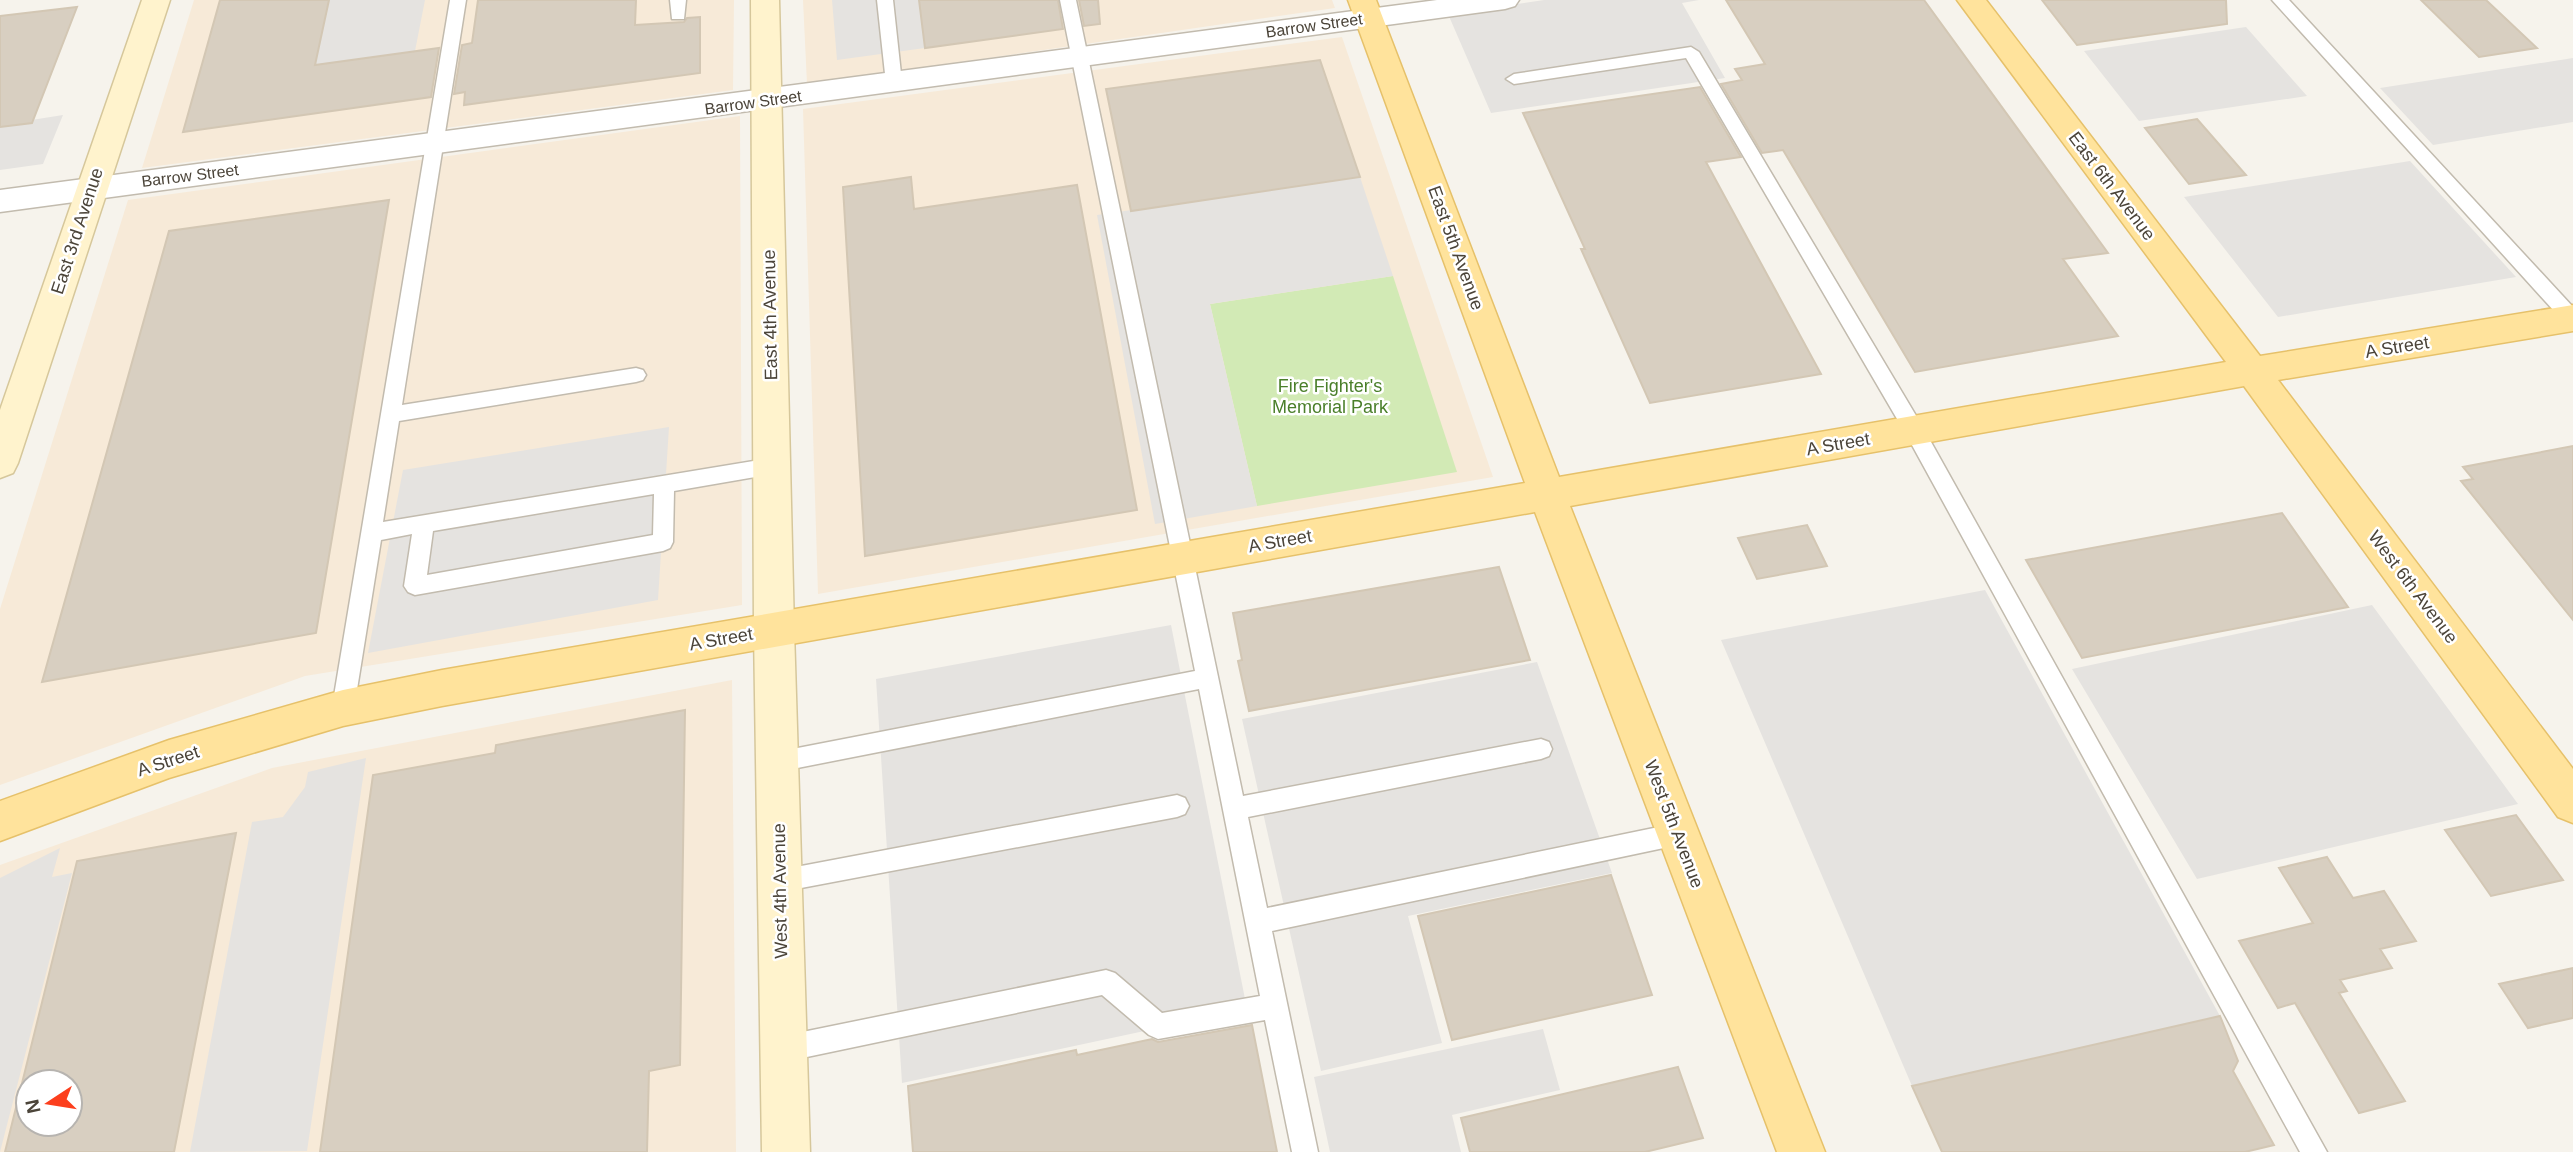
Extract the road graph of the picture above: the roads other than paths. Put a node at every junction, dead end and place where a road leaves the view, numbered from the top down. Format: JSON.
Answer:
{"nodes":[{"id":1,"x":156,"y":0,"type":"edge"},
{"id":2,"x":458,"y":0,"type":"edge"},
{"id":3,"x":765,"y":0,"type":"edge"},
{"id":4,"x":885,"y":0,"type":"edge"},
{"id":5,"x":1068,"y":0,"type":"edge"},
{"id":6,"x":1505,"y":0,"type":"edge"},
{"id":7,"x":1970,"y":0,"type":"edge"},
{"id":8,"x":2280,"y":0,"type":"edge"},
{"id":9,"x":1365,"y":9,"type":"edge"},
{"id":10,"x":1080,"y":58,"type":"junction"},
{"id":11,"x":1514,"y":79,"type":"dead end"},
{"id":12,"x":894,"y":83,"type":"junction"},
{"id":13,"x":768,"y":100,"type":"junction"},
{"id":14,"x":435,"y":143,"type":"junction"},
{"id":15,"x":91,"y":188,"type":"junction"},
{"id":16,"x":0,"y":201,"type":"edge"},
{"id":17,"x":2573,"y":318,"type":"edge"},
{"id":18,"x":2252,"y":371,"type":"junction"},
{"id":19,"x":636,"y":374,"type":"dead end"},
{"id":20,"x":390,"y":415,"type":"junction"},
{"id":21,"x":7,"y":424,"type":"edge"},
{"id":22,"x":1914,"y":430,"type":"junction"},
{"id":23,"x":0,"y":463,"type":"edge"},
{"id":24,"x":772,"y":466,"type":"junction"},
{"id":25,"x":664,"y":484,"type":"junction"},
{"id":26,"x":1548,"y":496,"type":"junction"},
{"id":27,"x":424,"y":524,"type":"junction"},
{"id":28,"x":370,"y":533,"type":"junction"},
{"id":29,"x":1183,"y":558,"type":"junction"},
{"id":30,"x":774,"y":630,"type":"junction"},
{"id":31,"x":1208,"y":678,"type":"junction"},
{"id":32,"x":343,"y":708,"type":"junction"},
{"id":33,"x":1542,"y":749,"type":"dead end"},
{"id":34,"x":777,"y":762,"type":"junction"},
{"id":35,"x":2573,"y":803,"type":"edge"},
{"id":36,"x":1177,"y":806,"type":"dead end"},
{"id":37,"x":1234,"y":809,"type":"junction"},
{"id":38,"x":0,"y":821,"type":"edge"},
{"id":39,"x":1678,"y":834,"type":"junction"},
{"id":40,"x":780,"y":881,"type":"junction"},
{"id":41,"x":1258,"y":922,"type":"junction"},
{"id":42,"x":1275,"y":1006,"type":"junction"},
{"id":43,"x":783,"y":1049,"type":"junction"},
{"id":44,"x":786,"y":1152,"type":"edge"},
{"id":45,"x":1305,"y":1152,"type":"edge"},
{"id":46,"x":1801,"y":1152,"type":"edge"},
{"id":47,"x":2314,"y":1152,"type":"edge"}],
"edges":[{"from":1,"to":15,"type":"main road","name":"East 3rd Avenue"},
{"from":2,"to":14,"type":"lane"},
{"from":3,"to":13,"type":"main road","name":"East 4th Avenue"},
{"from":4,"to":12,"type":"lane"},
{"from":5,"to":10,"type":"lane"},
{"from":6,"to":9,"type":"street","name":"Barrow Street"},
{"from":7,"to":18,"type":"main road","name":"East 6th Avenue"},
{"from":8,"to":17,"type":"lane"},
{"from":9,"to":10,"type":"street","name":"Barrow Street"},
{"from":9,"to":26,"type":"main road","name":"East 5th Avenue"},
{"from":10,"to":12,"type":"street","name":"Barrow Street"},
{"from":10,"to":29,"type":"lane"},
{"from":11,"to":22,"type":"lane"},
{"from":12,"to":13,"type":"street","name":"Barrow Street"},
{"from":13,"to":14,"type":"street","name":"Barrow Street"},
{"from":13,"to":24,"type":"main road","name":"East 4th Avenue"},
{"from":14,"to":15,"type":"street","name":"Barrow Street"},
{"from":14,"to":20,"type":"lane"},
{"from":15,"to":16,"type":"street","name":"Barrow Street"},
{"from":15,"to":21,"type":"main road","name":"East 3rd Avenue"},
{"from":17,"to":18,"type":"main road","name":"A Street"},
{"from":18,"to":22,"type":"main road","name":"A Street"},
{"from":18,"to":35,"type":"main road","name":"West 6th Avenue"},
{"from":19,"to":20,"type":"lane"},
{"from":20,"to":28,"type":"lane"},
{"from":21,"to":23,"type":"main road","name":"East 3rd Avenue"},
{"from":22,"to":26,"type":"main road","name":"A Street"},
{"from":22,"to":47,"type":"lane"},
{"from":24,"to":25,"type":"lane"},
{"from":24,"to":30,"type":"main road","name":"East 4th Avenue"},
{"from":25,"to":27,"type":"lane"},
{"from":25,"to":27,"type":"lane"},
{"from":26,"to":29,"type":"main road","name":"A Street"},
{"from":26,"to":39,"type":"main road","name":"West 5th Avenue"},
{"from":27,"to":28,"type":"lane"},
{"from":28,"to":32,"type":"lane"},
{"from":29,"to":30,"type":"main road","name":"A Street"},
{"from":29,"to":31,"type":"lane"},
{"from":30,"to":32,"type":"main road","name":"A Street"},
{"from":30,"to":34,"type":"main road","name":"West 4th Avenue"},
{"from":31,"to":34,"type":"lane"},
{"from":31,"to":37,"type":"lane"},
{"from":32,"to":38,"type":"main road","name":"A Street"},
{"from":33,"to":37,"type":"lane"},
{"from":34,"to":40,"type":"main road","name":"West 4th Avenue"},
{"from":36,"to":40,"type":"lane"},
{"from":37,"to":41,"type":"lane"},
{"from":39,"to":41,"type":"lane"},
{"from":39,"to":46,"type":"main road","name":"West 5th Avenue"},
{"from":40,"to":43,"type":"main road","name":"West 4th Avenue"},
{"from":41,"to":42,"type":"lane"},
{"from":42,"to":43,"type":"lane"},
{"from":42,"to":45,"type":"lane"},
{"from":43,"to":44,"type":"main road","name":"West 4th Avenue"}]}
